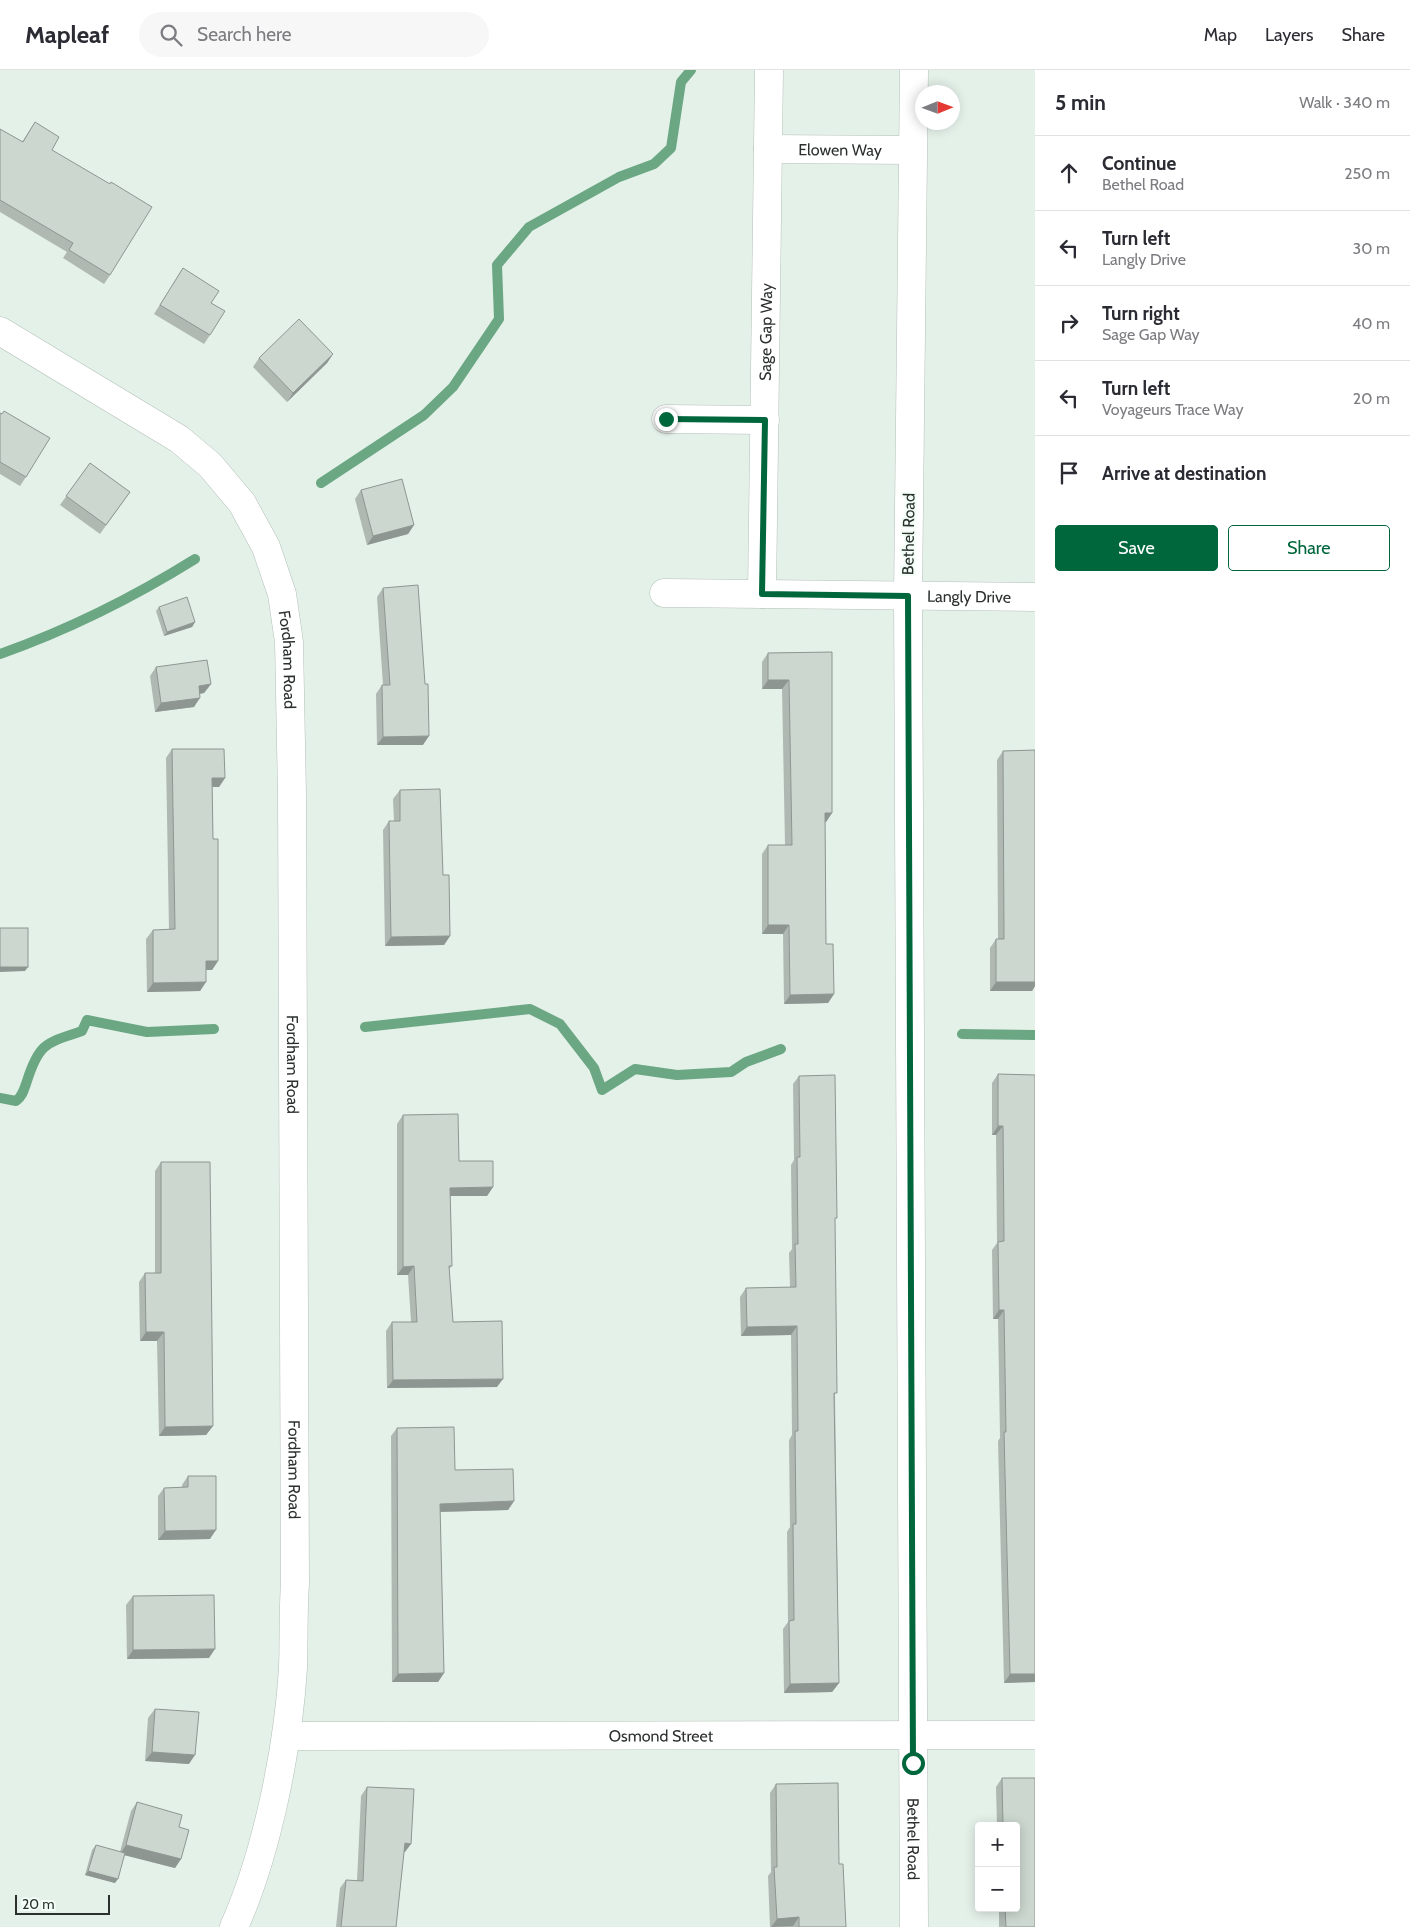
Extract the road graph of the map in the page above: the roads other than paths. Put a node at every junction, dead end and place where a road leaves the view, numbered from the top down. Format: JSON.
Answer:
{"nodes":[{"id":1,"x":769,"y":70,"type":"edge"},
{"id":2,"x":914,"y":70,"type":"edge"},
{"id":3,"x":768,"y":149,"type":"junction"},
{"id":4,"x":912,"y":150,"type":"junction"},
{"id":5,"x":0,"y":331,"type":"edge"},
{"id":6,"x":666,"y":419,"type":"dead end"},
{"id":7,"x":765,"y":420,"type":"junction"},
{"id":8,"x":664,"y":593,"type":"dead end"},
{"id":9,"x":762,"y":594,"type":"junction"},
{"id":10,"x":908,"y":596,"type":"junction"},
{"id":11,"x":1035,"y":597,"type":"edge"},
{"id":12,"x":913,"y":1735,"type":"junction"},
{"id":13,"x":286,"y":1736,"type":"junction"},
{"id":14,"x":1035,"y":1736,"type":"edge"},
{"id":15,"x":234,"y":1927,"type":"edge"},
{"id":16,"x":914,"y":1927,"type":"edge"}],
"edges":[{"from":1,"to":3,"type":"street","name":"Sage Gap Way"},
{"from":2,"to":4,"type":"street","name":"Bethel Road"},
{"from":3,"to":4,"type":"street","name":"Elowen Way"},
{"from":3,"to":7,"type":"street","name":"Sage Gap Way"},
{"from":4,"to":10,"type":"street","name":"Bethel Road"},
{"from":5,"to":13,"type":"street","name":"Fordham Road"},
{"from":6,"to":7,"type":"street"},
{"from":7,"to":9,"type":"street","name":"Sage Gap Way"},
{"from":8,"to":9,"type":"street","name":"Langly Drive"},
{"from":9,"to":10,"type":"street","name":"Langly Drive"},
{"from":10,"to":11,"type":"street","name":"Langly Drive"},
{"from":10,"to":12,"type":"street","name":"Bethel Road"},
{"from":12,"to":13,"type":"street","name":"Osmond Street"},
{"from":12,"to":14,"type":"street","name":"Osmond Street"},
{"from":12,"to":16,"type":"street","name":"Bethel Road"},
{"from":13,"to":15,"type":"street","name":"Fordham Road"}]}
